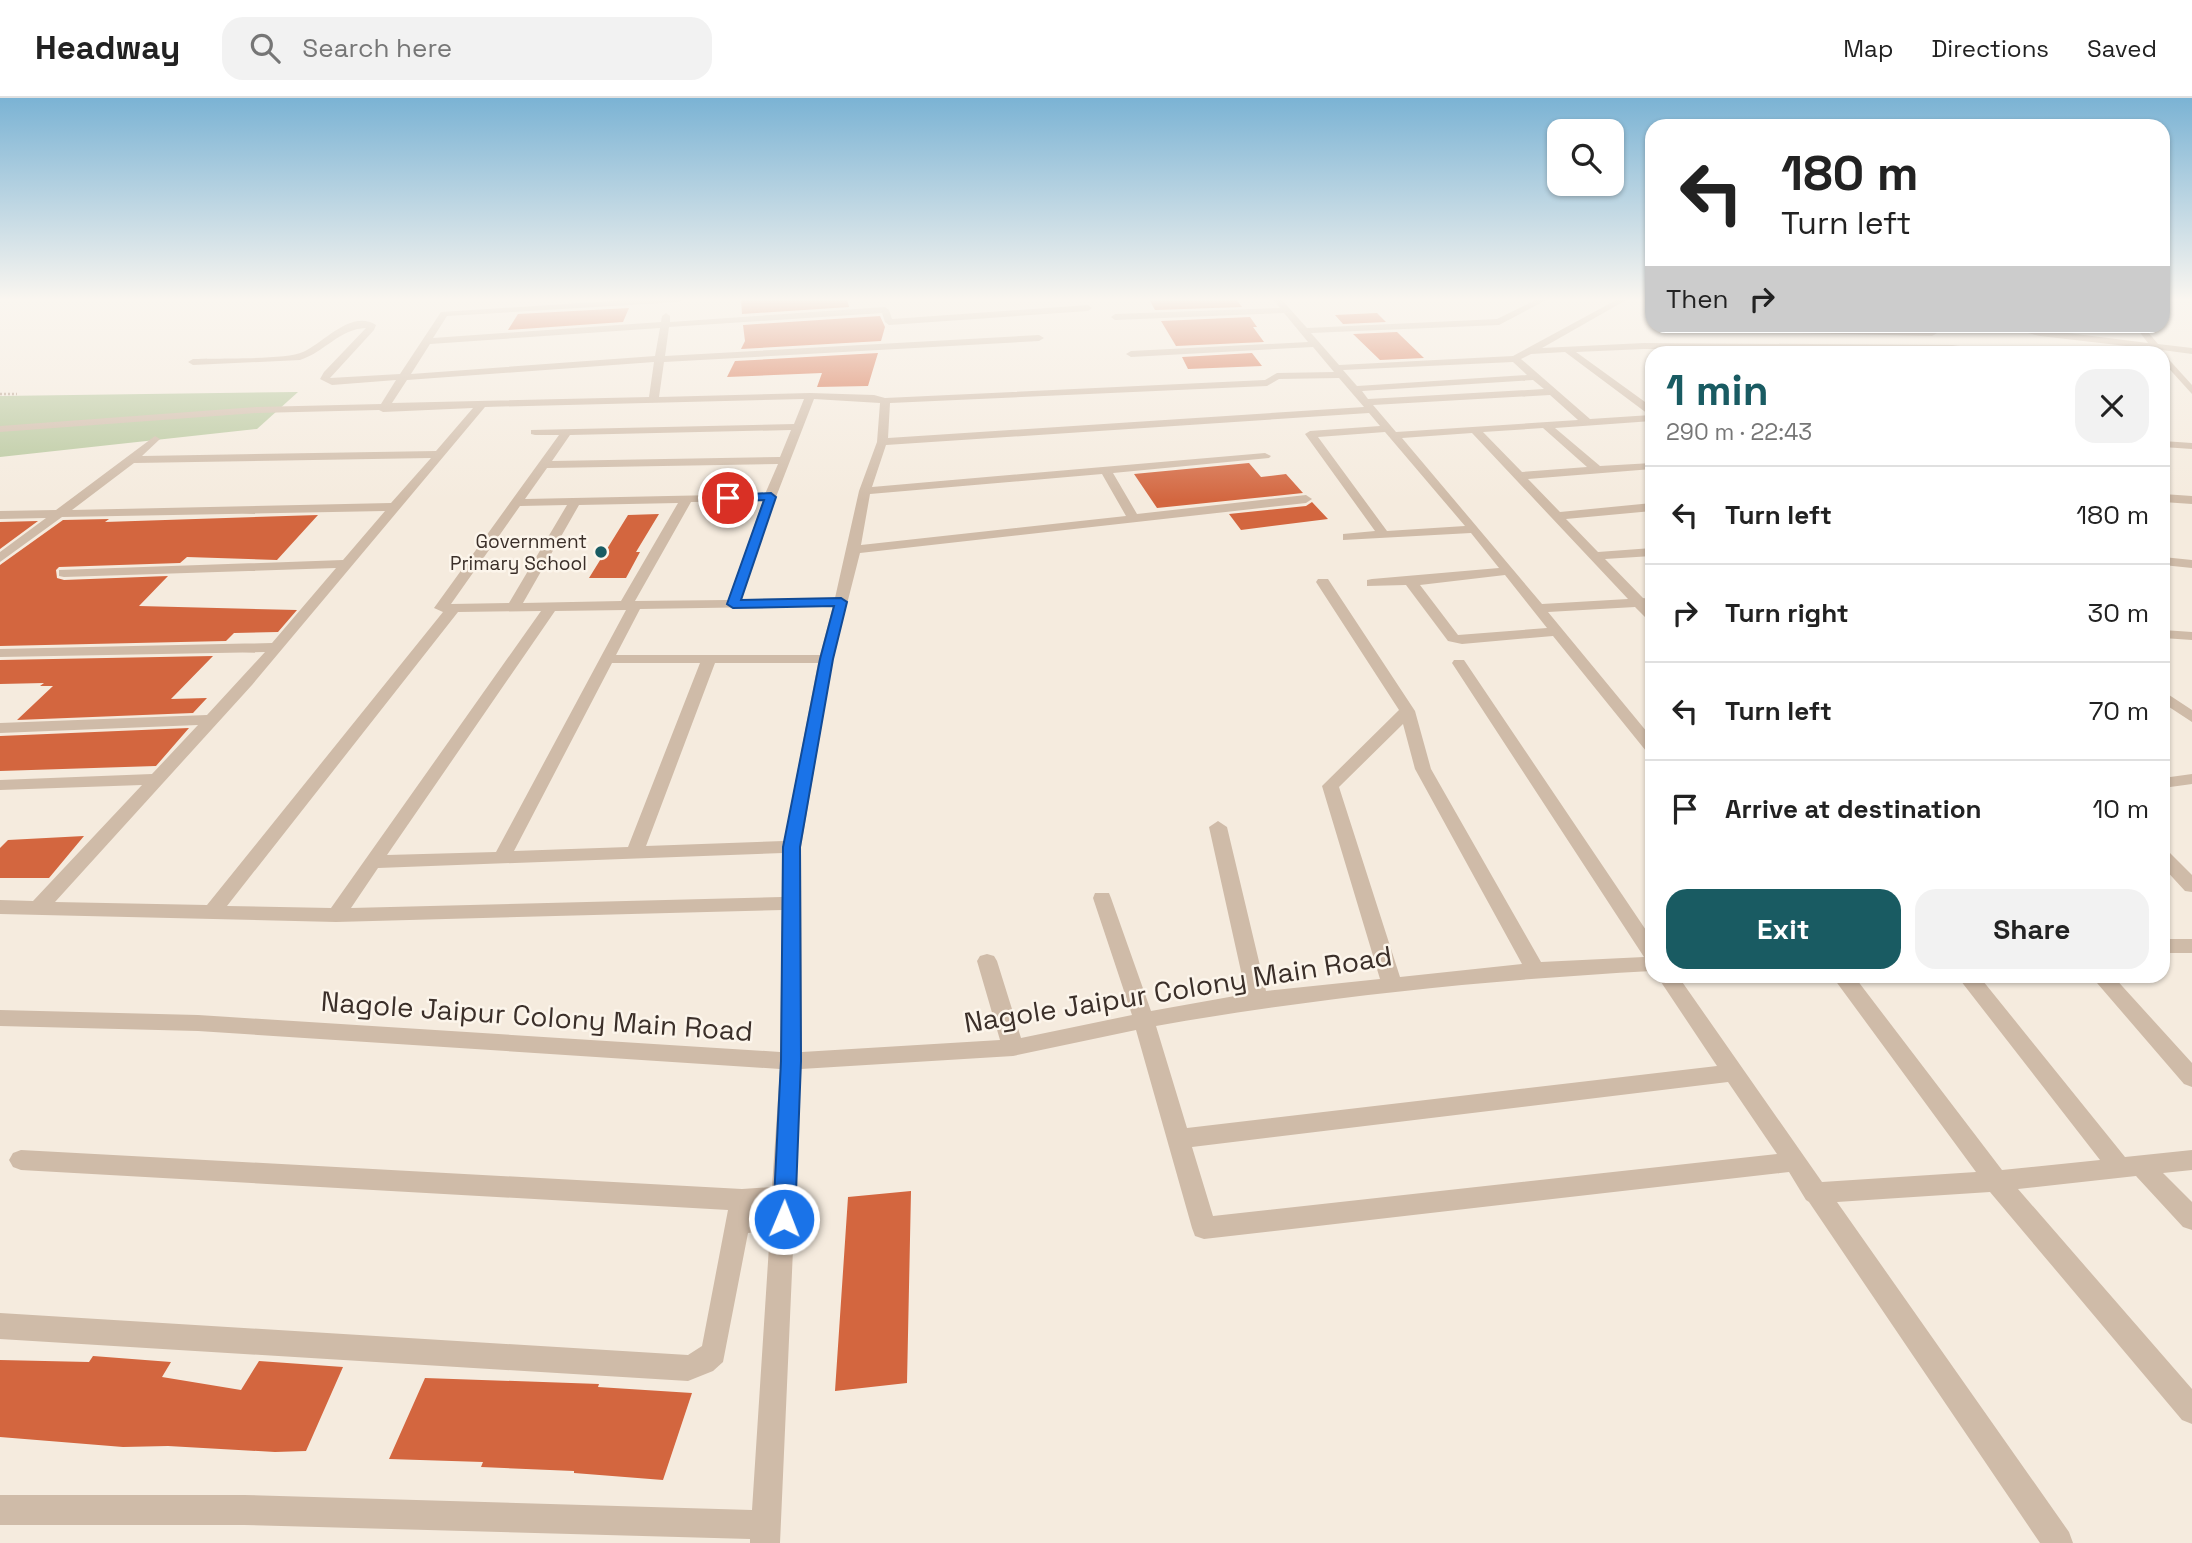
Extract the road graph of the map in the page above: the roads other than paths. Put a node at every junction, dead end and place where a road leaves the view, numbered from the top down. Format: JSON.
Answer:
{"nodes":[{"id":1,"x":334,"y":366,"type":"edge"},
{"id":2,"x":409,"y":366,"type":"edge"},
{"id":3,"x":547,"y":366,"type":"edge"},
{"id":4,"x":659,"y":366,"type":"edge"},
{"id":5,"x":1333,"y":366,"type":"edge"},
{"id":6,"x":1405,"y":366,"type":"edge"},
{"id":7,"x":1523,"y":366,"type":"edge"},
{"id":8,"x":1590,"y":366,"type":"edge"},
{"id":9,"x":2171,"y":366,"type":"edge"},
{"id":10,"x":1337,"y":371,"type":"junction"},
{"id":11,"x":402,"y":376,"type":"junction"},
{"id":12,"x":1534,"y":377,"type":"junction"},
{"id":13,"x":1482,"y":389,"type":"dead end"},
{"id":14,"x":2192,"y":391,"type":"edge"},
{"id":15,"x":1552,"y":392,"type":"junction"},
{"id":16,"x":810,"y":396,"type":"junction"},
{"id":17,"x":654,"y":398,"type":"junction"},
{"id":18,"x":1362,"y":400,"type":"junction"},
{"id":19,"x":886,"y":401,"type":"junction"},
{"id":20,"x":481,"y":405,"type":"junction"},
{"id":21,"x":1645,"y":407,"type":"edge"},
{"id":22,"x":383,"y":409,"type":"junction"},
{"id":23,"x":1645,"y":419,"type":"edge"},
{"id":24,"x":1588,"y":423,"type":"junction"},
{"id":25,"x":1546,"y":425,"type":"junction"},
{"id":26,"x":798,"y":427,"type":"junction"},
{"id":27,"x":0,"y":429,"type":"edge"},
{"id":28,"x":1475,"y":430,"type":"junction"},
{"id":29,"x":535,"y":432,"type":"dead end"},
{"id":30,"x":567,"y":432,"type":"junction"},
{"id":31,"x":1391,"y":432,"type":"junction"},
{"id":32,"x":155,"y":439,"type":"dead end"},
{"id":33,"x":881,"y":442,"type":"junction"},
{"id":34,"x":2170,"y":444,"type":"edge"},
{"id":35,"x":2192,"y":446,"type":"edge"},
{"id":36,"x":441,"y":454,"type":"junction"},
{"id":37,"x":1265,"y":456,"type":"dead end"},
{"id":38,"x":131,"y":460,"type":"junction"},
{"id":39,"x":785,"y":460,"type":"junction"},
{"id":40,"x":541,"y":465,"type":"junction"},
{"id":41,"x":1645,"y":467,"type":"edge"},
{"id":42,"x":1106,"y":470,"type":"junction"},
{"id":43,"x":1597,"y":470,"type":"junction"},
{"id":44,"x":1519,"y":476,"type":"junction"},
{"id":45,"x":865,"y":491,"type":"junction"},
{"id":46,"x":771,"y":497,"type":"junction"},
{"id":47,"x":2170,"y":498,"type":"edge"},
{"id":48,"x":1306,"y":499,"type":"dead end"},
{"id":49,"x":685,"y":500,"type":"junction"},
{"id":50,"x":2192,"y":500,"type":"edge"},
{"id":51,"x":575,"y":502,"type":"junction"},
{"id":52,"x":515,"y":503,"type":"junction"},
{"id":53,"x":394,"y":507,"type":"junction"},
{"id":54,"x":1645,"y":508,"type":"edge"},
{"id":55,"x":61,"y":514,"type":"junction"},
{"id":56,"x":0,"y":515,"type":"edge"},
{"id":57,"x":1557,"y":516,"type":"junction"},
{"id":58,"x":1134,"y":519,"type":"junction"},
{"id":59,"x":1474,"y":529,"type":"junction"},
{"id":60,"x":1383,"y":534,"type":"junction"},
{"id":61,"x":1347,"y":537,"type":"dead end"},
{"id":62,"x":855,"y":550,"type":"junction"},
{"id":63,"x":1645,"y":552,"type":"edge"},
{"id":64,"x":1595,"y":556,"type":"junction"},
{"id":65,"x":0,"y":558,"type":"edge"},
{"id":66,"x":2170,"y":562,"type":"edge"},
{"id":67,"x":347,"y":564,"type":"junction"},
{"id":68,"x":2192,"y":564,"type":"edge"},
{"id":69,"x":1508,"y":571,"type":"junction"},
{"id":70,"x":64,"y":573,"type":"dead end"},
{"id":71,"x":1415,"y":580,"type":"junction"},
{"id":72,"x":1323,"y":582,"type":"dead end"},
{"id":73,"x":1372,"y":583,"type":"dead end"},
{"id":74,"x":841,"y":602,"type":"junction"},
{"id":75,"x":1645,"y":602,"type":"edge"},
{"id":76,"x":733,"y":604,"type":"junction"},
{"id":77,"x":631,"y":605,"type":"junction"},
{"id":78,"x":514,"y":607,"type":"junction"},
{"id":79,"x":551,"y":607,"type":"junction"},
{"id":80,"x":454,"y":608,"type":"junction"},
{"id":81,"x":1539,"y":608,"type":"junction"},
{"id":82,"x":1557,"y":631,"type":"junction"},
{"id":83,"x":2170,"y":634,"type":"edge"},
{"id":84,"x":2192,"y":636,"type":"edge"},
{"id":85,"x":277,"y":647,"type":"junction"},
{"id":86,"x":0,"y":653,"type":"edge"},
{"id":87,"x":607,"y":659,"type":"junction"},
{"id":88,"x":709,"y":659,"type":"junction"},
{"id":89,"x":826,"y":659,"type":"junction"},
{"id":90,"x":1459,"y":663,"type":"dead end"},
{"id":91,"x":2170,"y":701,"type":"edge"},
{"id":92,"x":1407,"y":711,"type":"junction"},
{"id":93,"x":2192,"y":717,"type":"edge"},
{"id":94,"x":213,"y":720,"type":"junction"},
{"id":95,"x":0,"y":728,"type":"edge"},
{"id":96,"x":1645,"y":739,"type":"edge"},
{"id":97,"x":158,"y":779,"type":"junction"},
{"id":98,"x":2192,"y":779,"type":"edge"},
{"id":99,"x":2170,"y":782,"type":"edge"},
{"id":100,"x":0,"y":785,"type":"edge"},
{"id":101,"x":1218,"y":827,"type":"dead end"},
{"id":102,"x":792,"y":847,"type":"junction"},
{"id":103,"x":635,"y":851,"type":"junction"},
{"id":104,"x":502,"y":856,"type":"junction"},
{"id":105,"x":371,"y":862,"type":"junction"},
{"id":106,"x":2170,"y":863,"type":"edge"},
{"id":107,"x":2192,"y":886,"type":"edge"},
{"id":108,"x":1102,"y":898,"type":"dead end"},
{"id":109,"x":791,"y":903,"type":"junction"},
{"id":110,"x":0,"y":907,"type":"edge"},
{"id":111,"x":39,"y":907,"type":"junction"},
{"id":112,"x":212,"y":912,"type":"junction"},
{"id":113,"x":336,"y":915,"type":"junction"},
{"id":114,"x":1645,"y":943,"type":"edge"},
{"id":115,"x":2170,"y":946,"type":"edge"},
{"id":116,"x":2192,"y":946,"type":"edge"},
{"id":117,"x":987,"y":961,"type":"dead end"},
{"id":118,"x":1645,"y":964,"type":"edge"},
{"id":119,"x":1535,"y":970,"type":"junction"},
{"id":120,"x":1672,"y":983,"type":"edge"},
{"id":121,"x":1847,"y":983,"type":"edge"},
{"id":122,"x":1972,"y":983,"type":"edge"},
{"id":123,"x":2107,"y":983,"type":"edge"},
{"id":124,"x":1392,"y":984,"type":"junction"},
{"id":125,"x":1258,"y":1000,"type":"junction"},
{"id":126,"x":0,"y":1018,"type":"edge"},
{"id":127,"x":1144,"y":1020,"type":"junction"},
{"id":128,"x":1013,"y":1048,"type":"junction"},
{"id":129,"x":791,"y":1061,"type":"junction"},
{"id":130,"x":1731,"y":1073,"type":"junction"},
{"id":131,"x":2192,"y":1078,"type":"edge"},
{"id":132,"x":1177,"y":1139,"type":"junction"},
{"id":133,"x":20,"y":1160,"type":"dead end"},
{"id":134,"x":2192,"y":1160,"type":"edge"},
{"id":135,"x":1793,"y":1162,"type":"junction"},
{"id":136,"x":2131,"y":1167,"type":"junction"},
{"id":137,"x":1996,"y":1181,"type":"junction"},
{"id":138,"x":1814,"y":1193,"type":"junction"},
{"id":139,"x":784,"y":1208,"type":"junction"},
{"id":140,"x":739,"y":1211,"type":"junction"},
{"id":141,"x":2192,"y":1219,"type":"edge"},
{"id":142,"x":0,"y":1326,"type":"edge"},
{"id":143,"x":2192,"y":1410,"type":"edge"},
{"id":144,"x":0,"y":1510,"type":"edge"},
{"id":145,"x":766,"y":1534,"type":"edge"},
{"id":146,"x":2058,"y":1543,"type":"edge"}],
"edges":[{"from":1,"to":11,"type":"street"},
{"from":2,"to":11,"type":"street"},
{"from":3,"to":11,"type":"street"},
{"from":4,"to":17,"type":"street"},
{"from":5,"to":10,"type":"street"},
{"from":6,"to":10,"type":"street"},
{"from":7,"to":12,"type":"street"},
{"from":8,"to":21,"type":"street"},
{"from":9,"to":14,"type":"street"},
{"from":10,"to":18,"type":"street"},
{"from":10,"to":19,"type":"street"},
{"from":11,"to":22,"type":"street"},
{"from":12,"to":15,"type":"street"},
{"from":12,"to":18,"type":"street"},
{"from":13,"to":18,"type":"street"},
{"from":15,"to":18,"type":"street"},
{"from":15,"to":24,"type":"street"},
{"from":16,"to":17,"type":"street"},
{"from":16,"to":19,"type":"street"},
{"from":16,"to":26,"type":"street"},
{"from":17,"to":20,"type":"street"},
{"from":18,"to":31,"type":"street"},
{"from":18,"to":33,"type":"street"},
{"from":19,"to":33,"type":"street"},
{"from":20,"to":22,"type":"street"},
{"from":20,"to":36,"type":"street"},
{"from":22,"to":27,"type":"street"},
{"from":23,"to":24,"type":"street"},
{"from":24,"to":25,"type":"street"},
{"from":25,"to":28,"type":"street"},
{"from":25,"to":43,"type":"street"},
{"from":26,"to":30,"type":"street"},
{"from":26,"to":39,"type":"street"},
{"from":28,"to":31,"type":"street"},
{"from":28,"to":44,"type":"street"},
{"from":29,"to":30,"type":"street"},
{"from":30,"to":40,"type":"street"},
{"from":31,"to":59,"type":"street"},
{"from":31,"to":60,"type":"street"},
{"from":32,"to":38,"type":"street"},
{"from":33,"to":45,"type":"street"},
{"from":34,"to":35,"type":"street"},
{"from":36,"to":38,"type":"street"},
{"from":36,"to":53,"type":"street"},
{"from":37,"to":42,"type":"street"},
{"from":38,"to":55,"type":"street"},
{"from":39,"to":40,"type":"street"},
{"from":39,"to":46,"type":"street"},
{"from":40,"to":52,"type":"street"},
{"from":41,"to":43,"type":"street"},
{"from":42,"to":45,"type":"street"},
{"from":42,"to":58,"type":"street"},
{"from":43,"to":44,"type":"street"},
{"from":44,"to":57,"type":"street"},
{"from":45,"to":62,"type":"street"},
{"from":46,"to":49,"type":"street"},
{"from":46,"to":76,"type":"street"},
{"from":47,"to":50,"type":"street"},
{"from":48,"to":58,"type":"street"},
{"from":49,"to":51,"type":"street"},
{"from":49,"to":77,"type":"street"},
{"from":51,"to":52,"type":"street"},
{"from":51,"to":78,"type":"street"},
{"from":52,"to":80,"type":"street"},
{"from":53,"to":55,"type":"street"},
{"from":53,"to":67,"type":"street"},
{"from":54,"to":57,"type":"street"},
{"from":55,"to":56,"type":"street"},
{"from":55,"to":65,"type":"street"},
{"from":57,"to":64,"type":"street"},
{"from":58,"to":62,"type":"street"},
{"from":59,"to":60,"type":"street"},
{"from":59,"to":69,"type":"street"},
{"from":60,"to":61,"type":"street"},
{"from":62,"to":74,"type":"street"},
{"from":63,"to":64,"type":"street"},
{"from":64,"to":75,"type":"street"},
{"from":66,"to":68,"type":"street"},
{"from":67,"to":70,"type":"street"},
{"from":67,"to":85,"type":"street"},
{"from":69,"to":71,"type":"street"},
{"from":69,"to":81,"type":"street"},
{"from":71,"to":73,"type":"street"},
{"from":71,"to":82,"type":"street"},
{"from":72,"to":92,"type":"street"},
{"from":74,"to":76,"type":"street"},
{"from":74,"to":89,"type":"street"},
{"from":75,"to":81,"type":"street"},
{"from":76,"to":77,"type":"street"},
{"from":77,"to":79,"type":"street"},
{"from":77,"to":87,"type":"street"},
{"from":78,"to":79,"type":"street"},
{"from":78,"to":80,"type":"street"},
{"from":79,"to":105,"type":"street"},
{"from":80,"to":112,"type":"street"},
{"from":81,"to":82,"type":"street"},
{"from":82,"to":96,"type":"street"},
{"from":83,"to":84,"type":"street"},
{"from":85,"to":86,"type":"street"},
{"from":85,"to":94,"type":"street"},
{"from":87,"to":88,"type":"street"},
{"from":87,"to":104,"type":"street"},
{"from":88,"to":89,"type":"street"},
{"from":88,"to":103,"type":"street"},
{"from":89,"to":102,"type":"street"},
{"from":90,"to":114,"type":"street"},
{"from":91,"to":93,"type":"street"},
{"from":92,"to":119,"type":"street"},
{"from":92,"to":124,"type":"street"},
{"from":94,"to":95,"type":"street"},
{"from":94,"to":97,"type":"street"},
{"from":97,"to":100,"type":"street"},
{"from":97,"to":111,"type":"street"},
{"from":98,"to":99,"type":"street"},
{"from":101,"to":125,"type":"street"},
{"from":102,"to":103,"type":"street"},
{"from":102,"to":109,"type":"street"},
{"from":103,"to":104,"type":"street"},
{"from":104,"to":105,"type":"street"},
{"from":105,"to":113,"type":"street"},
{"from":106,"to":107,"type":"street"},
{"from":108,"to":127,"type":"street"},
{"from":109,"to":113,"type":"street"},
{"from":109,"to":129,"type":"street"},
{"from":110,"to":111,"type":"street"},
{"from":111,"to":112,"type":"street"},
{"from":112,"to":113,"type":"street"},
{"from":115,"to":116,"type":"street"},
{"from":117,"to":128,"type":"street"},
{"from":118,"to":119,"type":"street","name":"Nagole Jaipur Colony Main Road"},
{"from":119,"to":124,"type":"street","name":"Nagole Jaipur Colony Main Road"},
{"from":120,"to":130,"type":"street"},
{"from":121,"to":137,"type":"street"},
{"from":122,"to":136,"type":"street"},
{"from":123,"to":131,"type":"street"},
{"from":124,"to":125,"type":"street","name":"Nagole Jaipur Colony Main Road"},
{"from":125,"to":127,"type":"street","name":"Nagole Jaipur Colony Main Road"},
{"from":126,"to":129,"type":"street","name":"Nagole Jaipur Colony Main Road"},
{"from":127,"to":128,"type":"street","name":"Nagole Jaipur Colony Main Road"},
{"from":127,"to":132,"type":"street"},
{"from":128,"to":129,"type":"street","name":"Nagole Jaipur Colony Main Road"},
{"from":129,"to":139,"type":"street"},
{"from":130,"to":132,"type":"street"},
{"from":130,"to":135,"type":"street"},
{"from":132,"to":135,"type":"street"},
{"from":133,"to":140,"type":"street"},
{"from":134,"to":136,"type":"street"},
{"from":135,"to":138,"type":"street"},
{"from":136,"to":137,"type":"street"},
{"from":136,"to":141,"type":"street"},
{"from":137,"to":138,"type":"street"},
{"from":137,"to":143,"type":"street"},
{"from":138,"to":146,"type":"street"},
{"from":139,"to":140,"type":"street"},
{"from":139,"to":145,"type":"street"},
{"from":140,"to":142,"type":"street"},
{"from":144,"to":145,"type":"street"}]}
